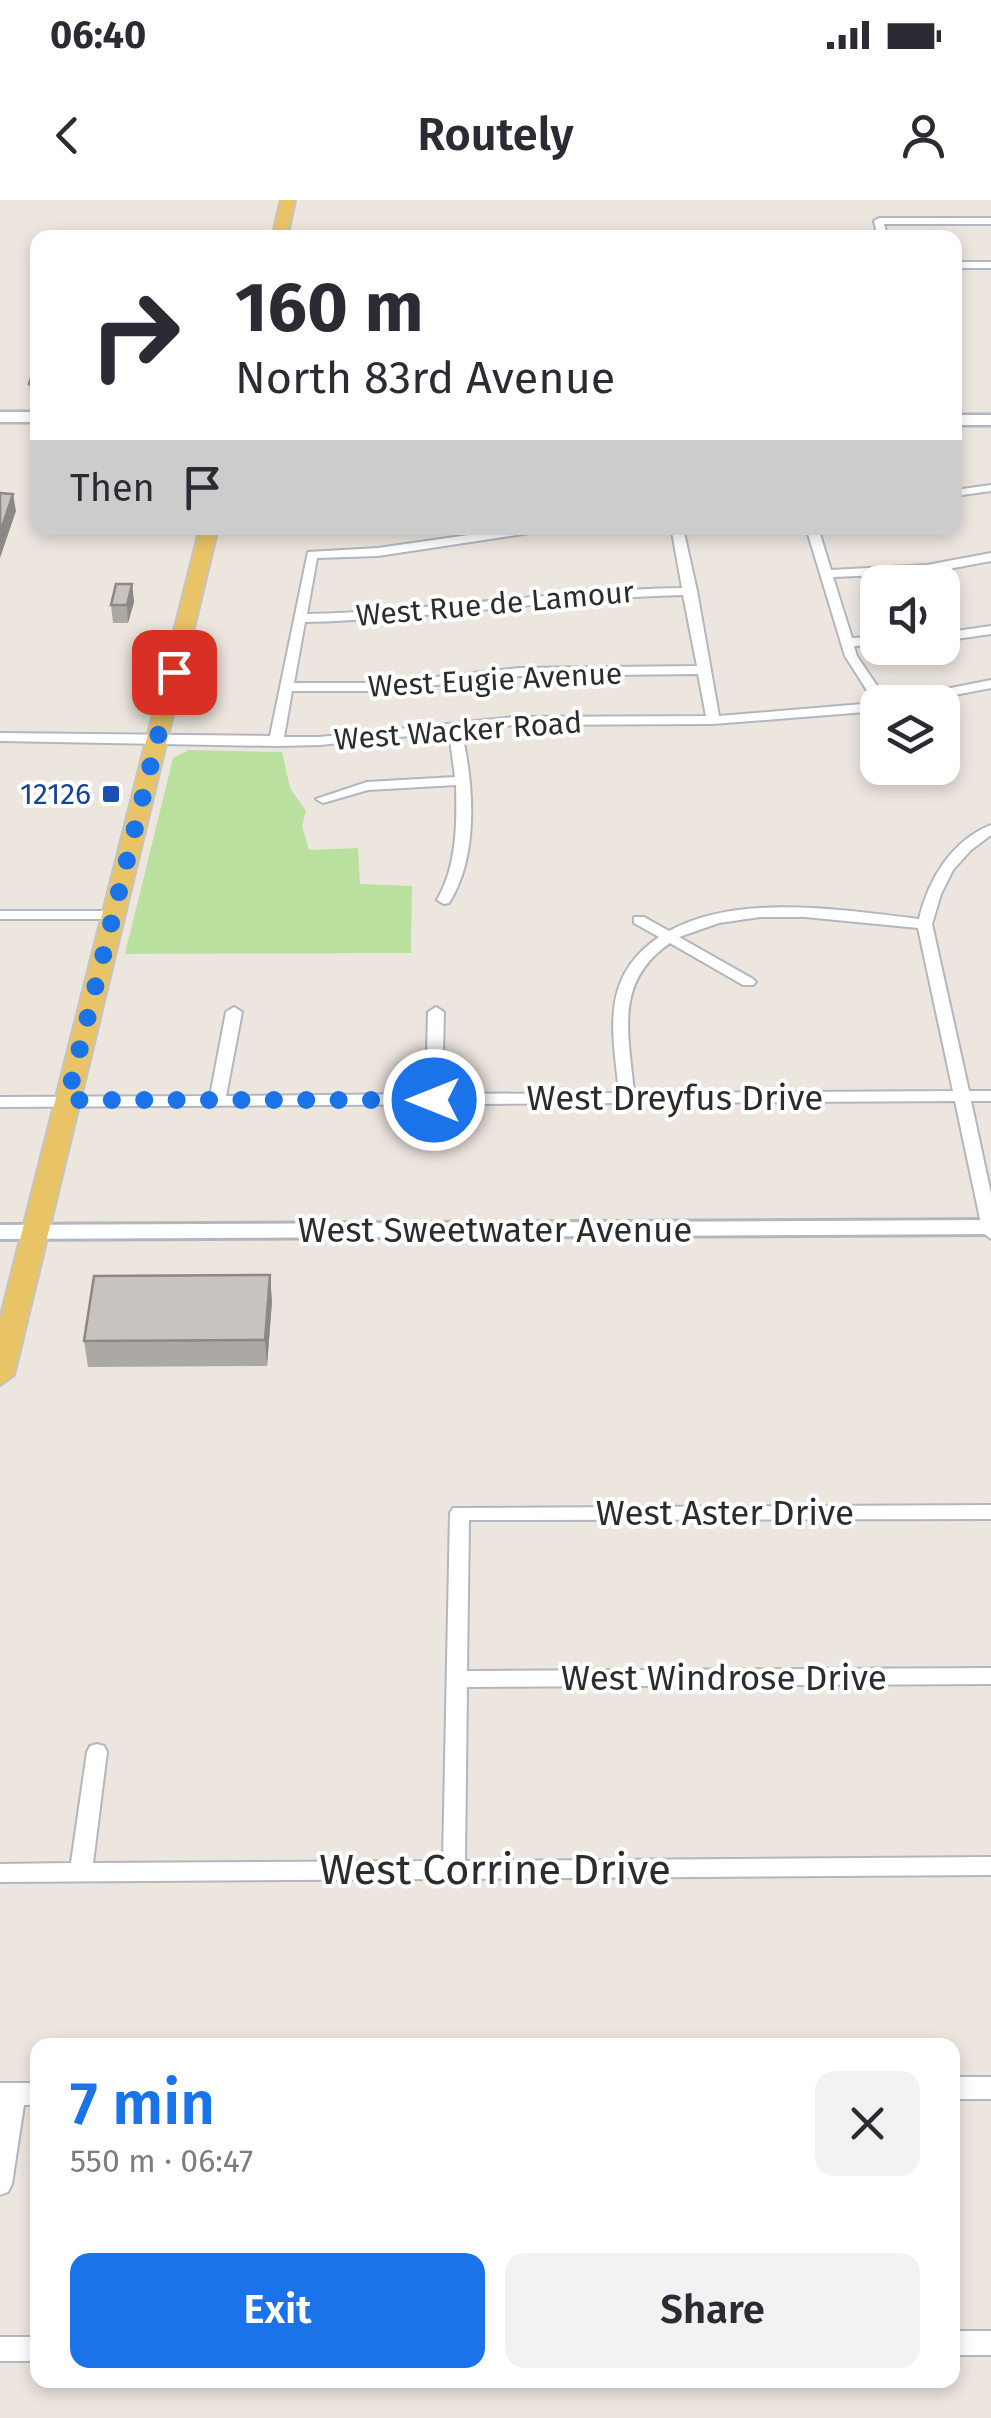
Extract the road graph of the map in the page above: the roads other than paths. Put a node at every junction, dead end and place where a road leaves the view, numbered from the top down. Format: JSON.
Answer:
{"nodes":[{"id":1,"x":288,"y":200,"type":"edge"},
{"id":2,"x":991,"y":221,"type":"edge"},
{"id":3,"x":281,"y":230,"type":"edge"},
{"id":4,"x":881,"y":230,"type":"edge"},
{"id":5,"x":962,"y":265,"type":"edge"},
{"id":6,"x":991,"y":265,"type":"edge"},
{"id":7,"x":0,"y":417,"type":"edge"},
{"id":8,"x":30,"y":417,"type":"edge"},
{"id":9,"x":962,"y":420,"type":"edge"},
{"id":10,"x":990,"y":421,"type":"edge"},
{"id":11,"x":0,"y":427,"type":"edge"},
{"id":12,"x":30,"y":427,"type":"edge"},
{"id":13,"x":991,"y":488,"type":"edge"},
{"id":14,"x":962,"y":491,"type":"edge"},
{"id":15,"x":206,"y":535,"type":"edge"},
{"id":16,"x":490,"y":535,"type":"edge"},
{"id":17,"x":678,"y":535,"type":"edge"},
{"id":18,"x":814,"y":535,"type":"edge"},
{"id":19,"x":991,"y":557,"type":"edge"},
{"id":20,"x":825,"y":574,"type":"junction"},
{"id":21,"x":690,"y":591,"type":"junction"},
{"id":22,"x":299,"y":618,"type":"junction"},
{"id":23,"x":991,"y":630,"type":"edge"},
{"id":24,"x":960,"y":634,"type":"edge"},
{"id":25,"x":846,"y":642,"type":"junction"},
{"id":26,"x":860,"y":642,"type":"edge"},
{"id":27,"x":704,"y":670,"type":"junction"},
{"id":28,"x":991,"y":684,"type":"edge"},
{"id":29,"x":869,"y":685,"type":"edge"},
{"id":30,"x":285,"y":688,"type":"junction"},
{"id":31,"x":960,"y":690,"type":"edge"},
{"id":32,"x":860,"y":707,"type":"edge"},
{"id":33,"x":713,"y":720,"type":"junction"},
{"id":34,"x":454,"y":727,"type":"junction"},
{"id":35,"x":0,"y":737,"type":"edge"},
{"id":36,"x":157,"y":740,"type":"junction"},
{"id":37,"x":276,"y":742,"type":"junction"},
{"id":38,"x":460,"y":781,"type":"junction"},
{"id":39,"x":324,"y":799,"type":"dead end"},
{"id":40,"x":991,"y":829,"type":"edge"},
{"id":41,"x":444,"y":900,"type":"dead end"},
{"id":42,"x":0,"y":915,"type":"edge"},
{"id":43,"x":113,"y":915,"type":"junction"},
{"id":44,"x":639,"y":920,"type":"dead end"},
{"id":45,"x":926,"y":924,"type":"junction"},
{"id":46,"x":669,"y":937,"type":"junction"},
{"id":47,"x":748,"y":982,"type":"dead end"},
{"id":48,"x":234,"y":1012,"type":"dead end"},
{"id":49,"x":436,"y":1012,"type":"dead end"},
{"id":50,"x":961,"y":1096,"type":"junction"},
{"id":51,"x":991,"y":1096,"type":"edge"},
{"id":52,"x":628,"y":1099,"type":"junction"},
{"id":53,"x":67,"y":1100,"type":"junction"},
{"id":54,"x":434,"y":1100,"type":"junction"},
{"id":55,"x":217,"y":1101,"type":"junction"},
{"id":56,"x":0,"y":1102,"type":"edge"},
{"id":57,"x":990,"y":1230,"type":"edge"},
{"id":58,"x":0,"y":1232,"type":"edge"},
{"id":59,"x":35,"y":1232,"type":"junction"},
{"id":60,"x":0,"y":1375,"type":"edge"},
{"id":61,"x":991,"y":1512,"type":"edge"},
{"id":62,"x":991,"y":1676,"type":"edge"},
{"id":63,"x":457,"y":1679,"type":"junction"},
{"id":64,"x":97,"y":1752,"type":"dead end"},
{"id":65,"x":991,"y":1866,"type":"edge"},
{"id":66,"x":454,"y":1870,"type":"junction"},
{"id":67,"x":0,"y":1872,"type":"edge"},
{"id":68,"x":81,"y":1872,"type":"junction"},
{"id":69,"x":960,"y":2088,"type":"edge"},
{"id":70,"x":991,"y":2088,"type":"edge"},
{"id":71,"x":17,"y":2094,"type":"edge"},
{"id":72,"x":0,"y":2184,"type":"edge"},
{"id":73,"x":991,"y":2342,"type":"edge"},
{"id":74,"x":960,"y":2343,"type":"edge"},
{"id":75,"x":0,"y":2349,"type":"edge"},
{"id":76,"x":30,"y":2349,"type":"edge"}],
"edges":[{"from":1,"to":3,"type":"main road"},
{"from":2,"to":4,"type":"street"},
{"from":5,"to":6,"type":"street"},
{"from":7,"to":8,"type":"main road"},
{"from":9,"to":10,"type":"main road"},
{"from":11,"to":12,"type":"main road"},
{"from":13,"to":14,"type":"street"},
{"from":15,"to":36,"type":"main road"},
{"from":16,"to":22,"type":"street"},
{"from":17,"to":21,"type":"street"},
{"from":18,"to":20,"type":"street"},
{"from":19,"to":20,"type":"street"},
{"from":20,"to":25,"type":"street"},
{"from":21,"to":22,"type":"street","name":"West Rue de Lamour"},
{"from":21,"to":27,"type":"street"},
{"from":22,"to":30,"type":"street"},
{"from":23,"to":24,"type":"street"},
{"from":25,"to":26,"type":"street"},
{"from":25,"to":29,"type":"street"},
{"from":27,"to":30,"type":"street","name":"West Eugie Avenue"},
{"from":27,"to":33,"type":"street"},
{"from":28,"to":31,"type":"street"},
{"from":30,"to":37,"type":"street"},
{"from":32,"to":33,"type":"street","name":"West Wacker Road"},
{"from":33,"to":34,"type":"street","name":"West Wacker Road"},
{"from":34,"to":37,"type":"street","name":"West Wacker Road"},
{"from":34,"to":38,"type":"street"},
{"from":35,"to":36,"type":"street","name":"West Wacker Road"},
{"from":36,"to":37,"type":"street","name":"West Wacker Road"},
{"from":36,"to":43,"type":"main road"},
{"from":38,"to":39,"type":"street"},
{"from":38,"to":41,"type":"street"},
{"from":40,"to":45,"type":"street"},
{"from":42,"to":43,"type":"street"},
{"from":43,"to":53,"type":"main road"},
{"from":44,"to":46,"type":"street"},
{"from":45,"to":46,"type":"street"},
{"from":45,"to":50,"type":"street"},
{"from":46,"to":47,"type":"street"},
{"from":46,"to":52,"type":"street"},
{"from":48,"to":55,"type":"street"},
{"from":49,"to":54,"type":"street"},
{"from":50,"to":51,"type":"street","name":"West Dreyfus Drive"},
{"from":50,"to":52,"type":"street","name":"West Dreyfus Drive"},
{"from":50,"to":57,"type":"street"},
{"from":52,"to":54,"type":"street","name":"West Dreyfus Drive"},
{"from":53,"to":55,"type":"street","name":"West Dreyfus Drive"},
{"from":53,"to":56,"type":"street","name":"West Dreyfus Drive"},
{"from":53,"to":59,"type":"main road"},
{"from":54,"to":55,"type":"street","name":"West Dreyfus Drive"},
{"from":57,"to":59,"type":"street","name":"West Sweetwater Avenue"},
{"from":58,"to":59,"type":"street","name":"West Sweetwater Avenue"},
{"from":59,"to":60,"type":"main road"},
{"from":61,"to":63,"type":"street","name":"West Aster Drive"},
{"from":62,"to":63,"type":"street","name":"West Windrose Drive"},
{"from":63,"to":66,"type":"street"},
{"from":64,"to":68,"type":"street"},
{"from":65,"to":66,"type":"street","name":"West Corrine Drive"},
{"from":66,"to":68,"type":"street","name":"West Corrine Drive"},
{"from":67,"to":68,"type":"street","name":"West Corrine Drive"},
{"from":69,"to":70,"type":"street"},
{"from":71,"to":72,"type":"street"},
{"from":73,"to":74,"type":"street"},
{"from":75,"to":76,"type":"street"}]}
